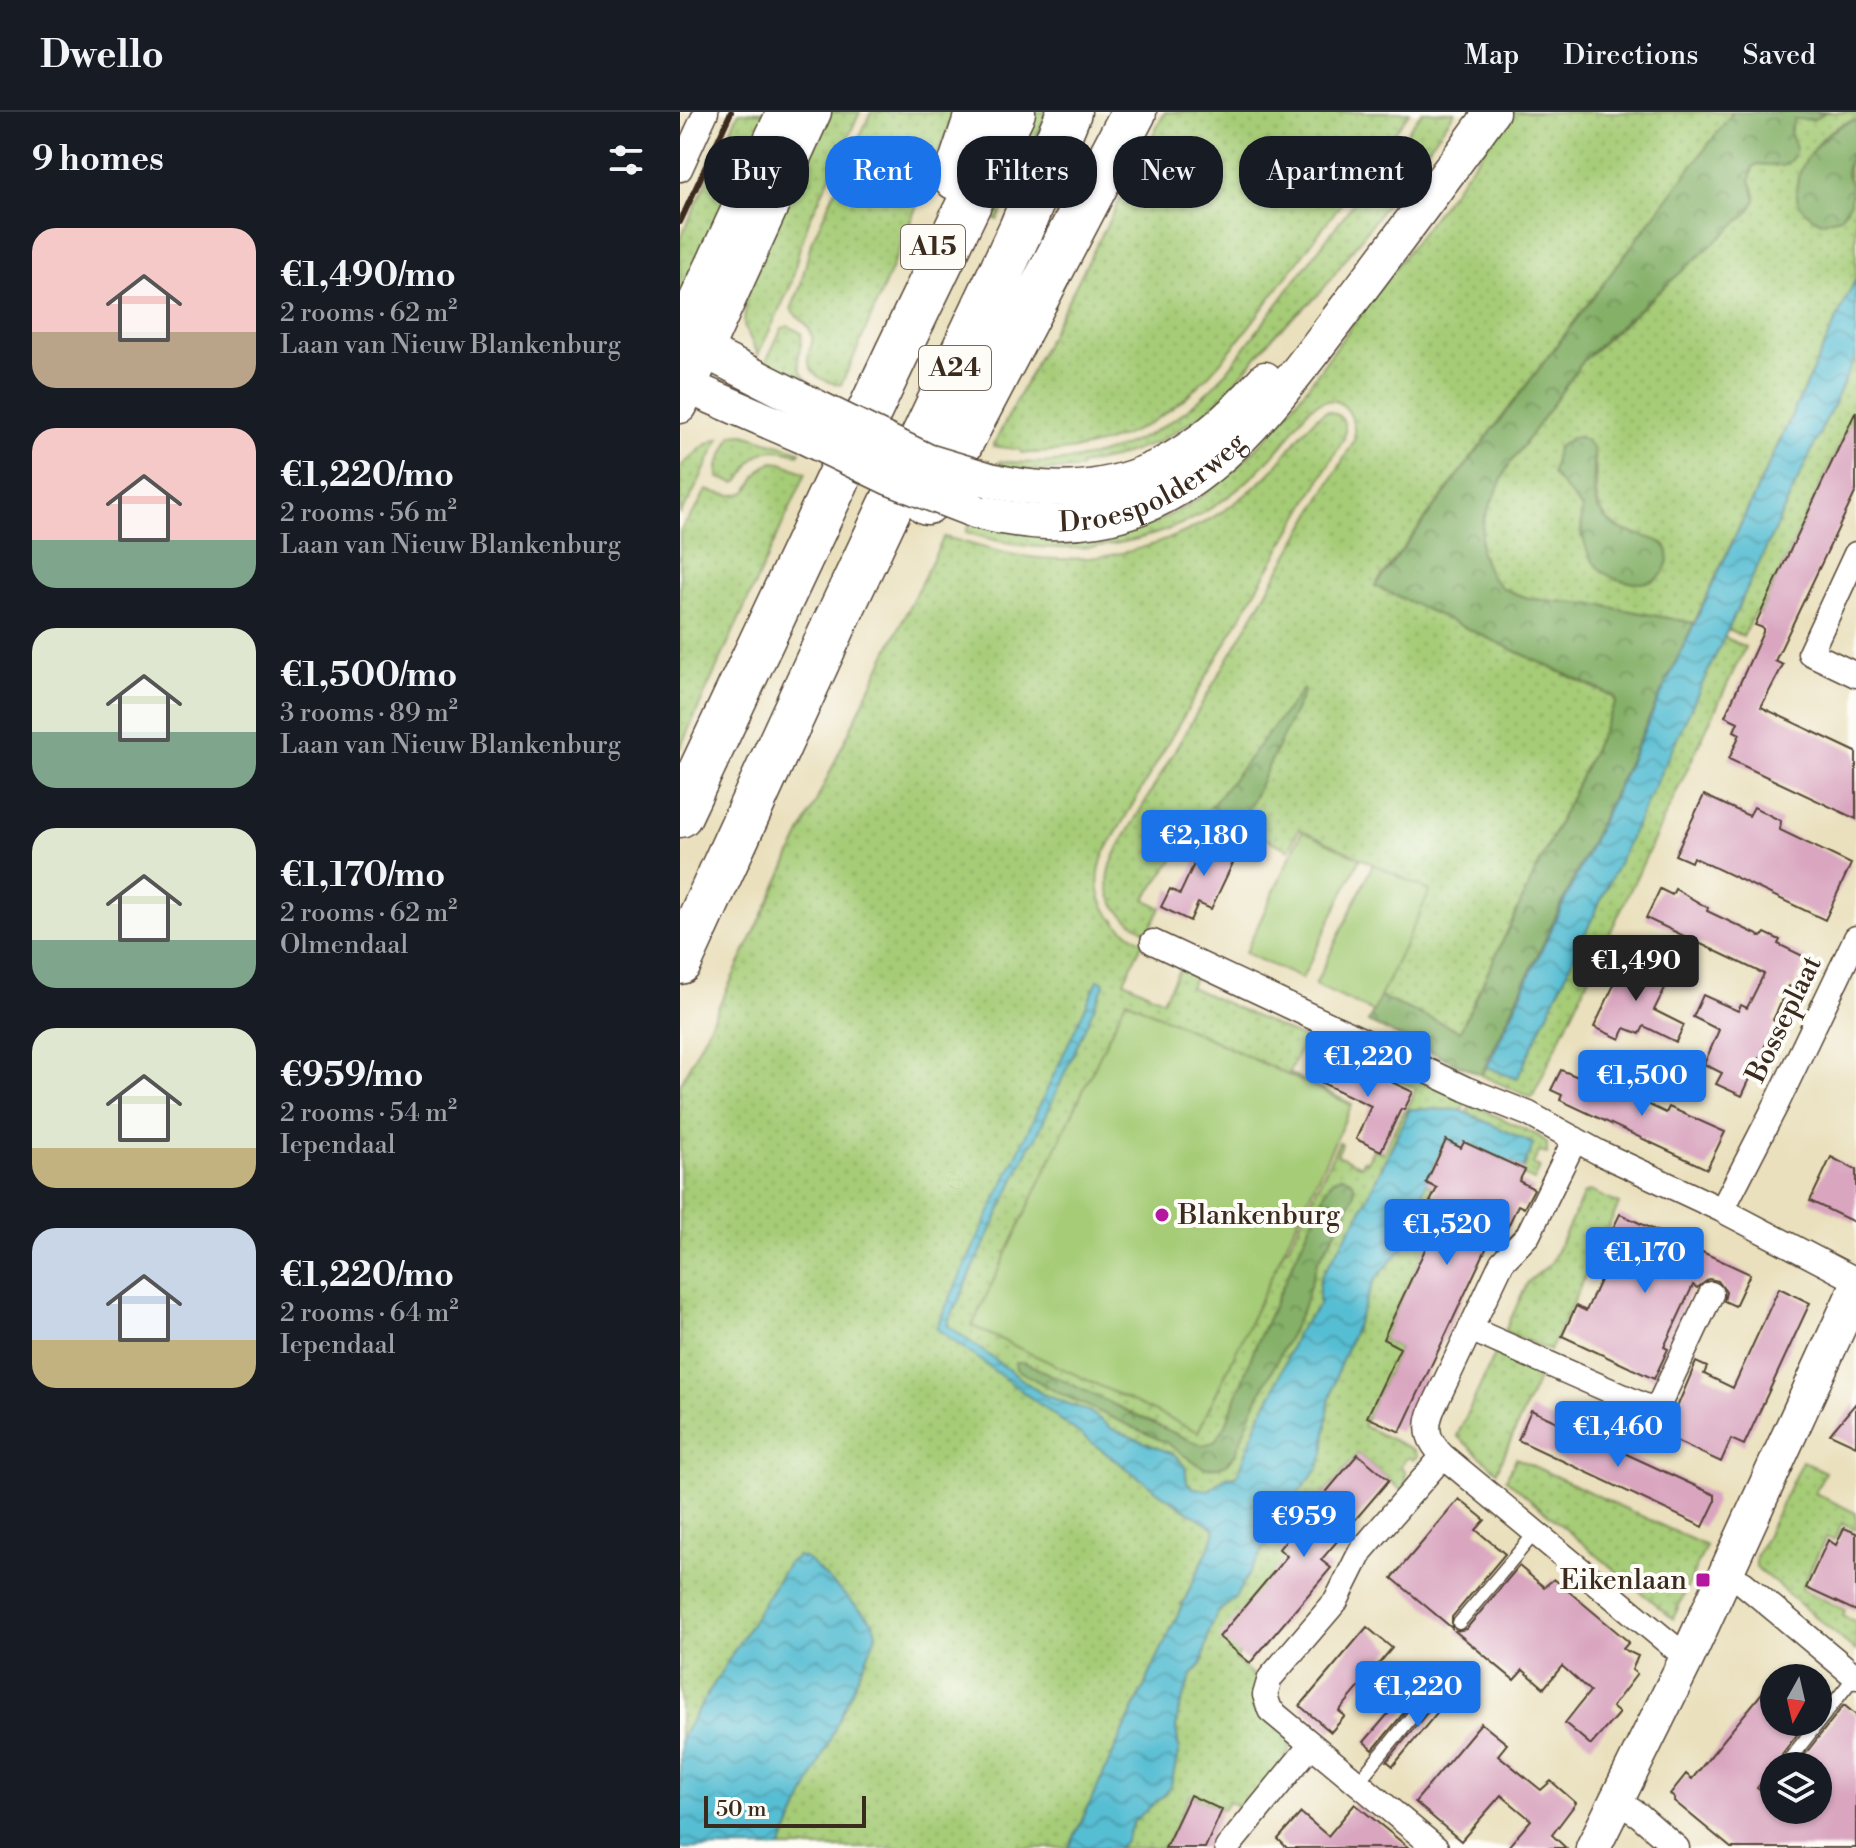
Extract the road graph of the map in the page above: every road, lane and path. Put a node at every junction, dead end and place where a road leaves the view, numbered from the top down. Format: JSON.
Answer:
{"nodes":[{"id":1,"x":706,"y":112,"type":"edge"},
{"id":2,"x":784,"y":112,"type":"edge"},
{"id":3,"x":814,"y":112,"type":"edge"},
{"id":4,"x":978,"y":112,"type":"edge"},
{"id":5,"x":1013,"y":112,"type":"edge"},
{"id":6,"x":1069,"y":112,"type":"edge"},
{"id":7,"x":1134,"y":112,"type":"edge"},
{"id":8,"x":1470,"y":112,"type":"edge"},
{"id":9,"x":1492,"y":112,"type":"edge"},
{"id":10,"x":680,"y":169,"type":"edge"},
{"id":11,"x":896,"y":355,"type":"junction"},
{"id":12,"x":686,"y":369,"type":"edge"},
{"id":13,"x":982,"y":496,"type":"junction"},
{"id":14,"x":1856,"y":554,"type":"edge"},
{"id":15,"x":836,"y":621,"type":"junction"},
{"id":16,"x":1856,"y":675,"type":"edge"},
{"id":17,"x":680,"y":815,"type":"edge"},
{"id":18,"x":1856,"y":938,"type":"edge"},
{"id":19,"x":1153,"y":942,"type":"dead end"},
{"id":20,"x":680,"y":962,"type":"edge"},
{"id":21,"x":1575,"y":1139,"type":"junction"},
{"id":22,"x":1722,"y":1210,"type":"junction"},
{"id":23,"x":1856,"y":1280,"type":"edge"},
{"id":24,"x":1856,"y":1289,"type":"edge"},
{"id":25,"x":1711,"y":1294,"type":"dead end"},
{"id":26,"x":1470,"y":1329,"type":"junction"},
{"id":27,"x":1443,"y":1456,"type":"junction"},
{"id":28,"x":1535,"y":1533,"type":"junction"},
{"id":29,"x":1725,"y":1574,"type":"junction"},
{"id":30,"x":1459,"y":1623,"type":"dead end"},
{"id":31,"x":1687,"y":1658,"type":"junction"},
{"id":32,"x":1856,"y":1676,"type":"edge"},
{"id":33,"x":1444,"y":1678,"type":"dead end"},
{"id":34,"x":1311,"y":1745,"type":"junction"},
{"id":35,"x":1795,"y":1752,"type":"edge"},
{"id":36,"x":1358,"y":1782,"type":"junction"},
{"id":37,"x":1615,"y":1800,"type":"junction"},
{"id":38,"x":1227,"y":1848,"type":"edge"},
{"id":39,"x":1436,"y":1848,"type":"edge"},
{"id":40,"x":1593,"y":1848,"type":"edge"},
{"id":41,"x":1677,"y":1848,"type":"edge"}],
"edges":[{"from":1,"to":10,"type":"street"},
{"from":2,"to":12,"type":"main road"},
{"from":3,"to":12,"type":"main road"},
{"from":4,"to":11,"type":"highway","number":"A15"},
{"from":5,"to":11,"type":"highway","number":"A24"},
{"from":6,"to":15,"type":"highway","number":"A24"},
{"from":7,"to":15,"type":"highway","number":"A24"},
{"from":8,"to":13,"type":"main road","name":"Droespolderweg"},
{"from":9,"to":13,"type":"main road","name":"Droespolderweg"},
{"from":11,"to":17,"type":"highway","number":"A24"},
{"from":12,"to":13,"type":"main road","name":"Droespolderweg","bridge":true},
{"from":14,"to":16,"type":"street"},
{"from":15,"to":20,"type":"highway","number":"A24"},
{"from":18,"to":22,"type":"street","name":"Bosseplaat"},
{"from":19,"to":21,"type":"street"},
{"from":21,"to":22,"type":"street"},
{"from":21,"to":26,"type":"street"},
{"from":22,"to":23,"type":"street"},
{"from":24,"to":29,"type":"main road"},
{"from":25,"to":26,"type":"street"},
{"from":26,"to":27,"type":"street"},
{"from":27,"to":28,"type":"street"},
{"from":27,"to":34,"type":"street"},
{"from":28,"to":30,"type":"lane"},
{"from":28,"to":31,"type":"street"},
{"from":29,"to":31,"type":"main road"},
{"from":29,"to":32,"type":"street"},
{"from":31,"to":37,"type":"main road"},
{"from":32,"to":35,"type":"lane"},
{"from":33,"to":36,"type":"lane"},
{"from":34,"to":36,"type":"street"},
{"from":34,"to":38,"type":"street"},
{"from":36,"to":39,"type":"street"},
{"from":37,"to":40,"type":"main road"},
{"from":37,"to":41,"type":"street"}]}
